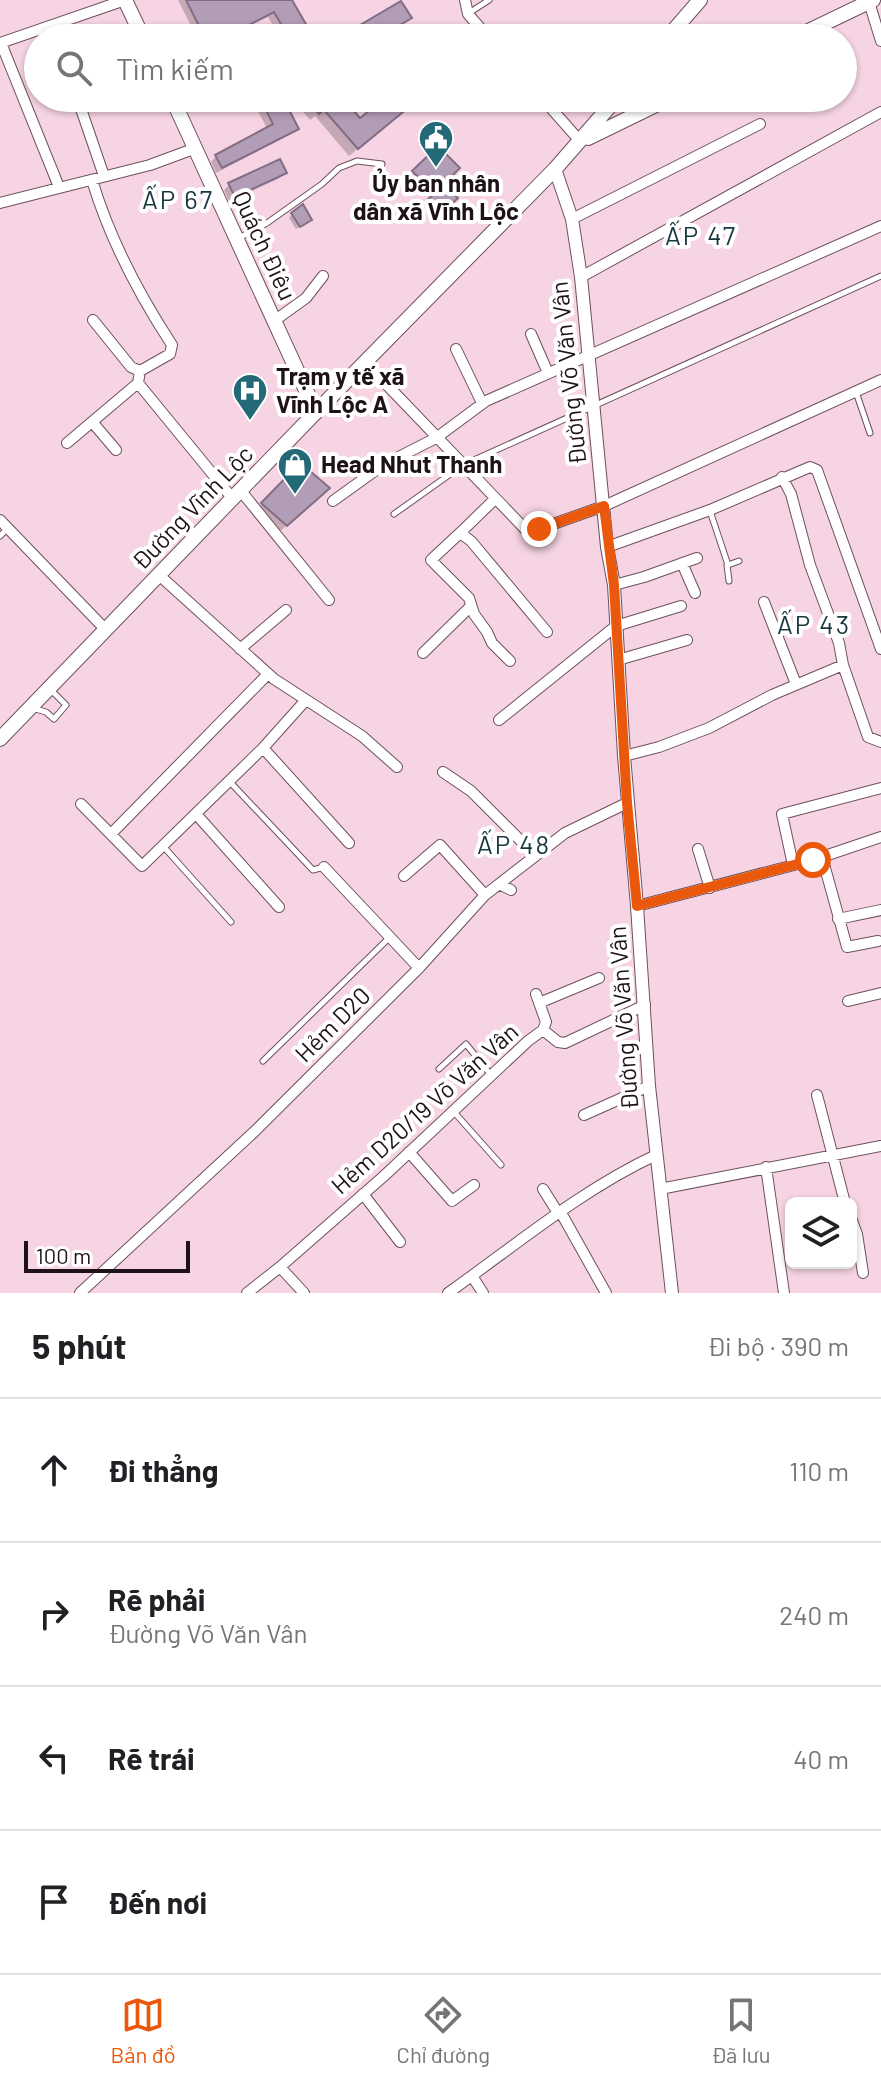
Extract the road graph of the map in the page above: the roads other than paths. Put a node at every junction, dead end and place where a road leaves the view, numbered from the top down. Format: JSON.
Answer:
{"nodes":[{"id":1,"x":125,"y":0,"type":"edge"},
{"id":2,"x":465,"y":0,"type":"edge"},
{"id":3,"x":489,"y":0,"type":"edge"},
{"id":4,"x":700,"y":0,"type":"edge"},
{"id":5,"x":871,"y":1,"type":"edge"},
{"id":6,"x":468,"y":14,"type":"junction"},
{"id":7,"x":56,"y":24,"type":"edge"},
{"id":8,"x":136,"y":24,"type":"edge"},
{"id":9,"x":477,"y":24,"type":"edge"},
{"id":10,"x":679,"y":24,"type":"edge"},
{"id":11,"x":823,"y":24,"type":"edge"},
{"id":12,"x":24,"y":35,"type":"edge"},
{"id":13,"x":881,"y":41,"type":"edge"},
{"id":14,"x":1,"y":43,"type":"edge"},
{"id":15,"x":24,"y":100,"type":"edge"},
{"id":16,"x":29,"y":112,"type":"edge"},
{"id":17,"x":82,"y":112,"type":"edge"},
{"id":18,"x":179,"y":112,"type":"edge"},
{"id":19,"x":554,"y":112,"type":"edge"},
{"id":20,"x":605,"y":112,"type":"edge"},
{"id":21,"x":632,"y":112,"type":"edge"},
{"id":22,"x":881,"y":112,"type":"edge"},
{"id":23,"x":760,"y":124,"type":"dead end"},
{"id":24,"x":580,"y":141,"type":"junction"},
{"id":25,"x":196,"y":148,"type":"junction"},
{"id":26,"x":382,"y":164,"type":"dead end"},
{"id":27,"x":555,"y":169,"type":"junction"},
{"id":28,"x":104,"y":176,"type":"junction"},
{"id":29,"x":92,"y":180,"type":"junction"},
{"id":30,"x":59,"y":187,"type":"junction"},
{"id":31,"x":0,"y":203,"type":"edge"},
{"id":32,"x":572,"y":219,"type":"junction"},
{"id":33,"x":881,"y":226,"type":"edge"},
{"id":34,"x":236,"y":239,"type":"junction"},
{"id":35,"x":323,"y":276,"type":"dead end"},
{"id":36,"x":881,"y":276,"type":"edge"},
{"id":37,"x":581,"y":277,"type":"junction"},
{"id":38,"x":93,"y":320,"type":"dead end"},
{"id":39,"x":274,"y":321,"type":"junction"},
{"id":40,"x":531,"y":334,"type":"dead end"},
{"id":41,"x":456,"y":349,"type":"dead end"},
{"id":42,"x":589,"y":356,"type":"junction"},
{"id":43,"x":365,"y":362,"type":"junction"},
{"id":44,"x":548,"y":373,"type":"junction"},
{"id":45,"x":139,"y":377,"type":"junction"},
{"id":46,"x":881,"y":380,"type":"edge"},
{"id":47,"x":856,"y":392,"type":"junction"},
{"id":48,"x":482,"y":403,"type":"junction"},
{"id":49,"x":593,"y":406,"type":"junction"},
{"id":50,"x":316,"y":412,"type":"junction"},
{"id":51,"x":93,"y":423,"type":"junction"},
{"id":52,"x":870,"y":433,"type":"dead end"},
{"id":53,"x":436,"y":438,"type":"junction"},
{"id":54,"x":67,"y":443,"type":"dead end"},
{"id":55,"x":116,"y":450,"type":"dead end"},
{"id":56,"x":463,"y":465,"type":"junction"},
{"id":57,"x":782,"y":477,"type":"junction"},
{"id":58,"x":237,"y":495,"type":"junction"},
{"id":59,"x":495,"y":499,"type":"junction"},
{"id":60,"x":333,"y":501,"type":"dead end"},
{"id":61,"x":604,"y":506,"type":"junction"},
{"id":62,"x":710,"y":510,"type":"junction"},
{"id":63,"x":394,"y":514,"type":"dead end"},
{"id":64,"x":0,"y":520,"type":"edge"},
{"id":65,"x":9,"y":528,"type":"junction"},
{"id":66,"x":460,"y":533,"type":"junction"},
{"id":67,"x":0,"y":536,"type":"edge"},
{"id":68,"x":607,"y":547,"type":"junction"},
{"id":69,"x":697,"y":558,"type":"dead end"},
{"id":70,"x":739,"y":561,"type":"dead end"},
{"id":71,"x":682,"y":563,"type":"junction"},
{"id":72,"x":728,"y":565,"type":"junction"},
{"id":73,"x":159,"y":575,"type":"junction"},
{"id":74,"x":729,"y":581,"type":"dead end"},
{"id":75,"x":614,"y":585,"type":"junction"},
{"id":76,"x":695,"y":593,"type":"dead end"},
{"id":77,"x":329,"y":600,"type":"dead end"},
{"id":78,"x":764,"y":602,"type":"dead end"},
{"id":79,"x":471,"y":606,"type":"junction"},
{"id":80,"x":681,"y":606,"type":"dead end"},
{"id":81,"x":286,"y":610,"type":"dead end"},
{"id":82,"x":616,"y":626,"type":"junction"},
{"id":83,"x":105,"y":629,"type":"junction"},
{"id":84,"x":547,"y":632,"type":"dead end"},
{"id":85,"x":687,"y":640,"type":"dead end"},
{"id":86,"x":240,"y":649,"type":"junction"},
{"id":87,"x":881,"y":649,"type":"edge"},
{"id":88,"x":423,"y":653,"type":"dead end"},
{"id":89,"x":618,"y":660,"type":"junction"},
{"id":90,"x":510,"y":661,"type":"dead end"},
{"id":91,"x":843,"y":665,"type":"junction"},
{"id":92,"x":268,"y":674,"type":"junction"},
{"id":93,"x":796,"y":684,"type":"junction"},
{"id":94,"x":50,"y":689,"type":"junction"},
{"id":95,"x":305,"y":701,"type":"junction"},
{"id":96,"x":31,"y":707,"type":"junction"},
{"id":97,"x":499,"y":720,"type":"dead end"},
{"id":98,"x":0,"y":739,"type":"edge"},
{"id":99,"x":881,"y":742,"type":"edge"},
{"id":100,"x":263,"y":748,"type":"junction"},
{"id":101,"x":624,"y":756,"type":"junction"},
{"id":102,"x":397,"y":767,"type":"dead end"},
{"id":103,"x":443,"y":772,"type":"dead end"},
{"id":104,"x":229,"y":781,"type":"junction"},
{"id":105,"x":881,"y":788,"type":"edge"},
{"id":106,"x":627,"y":803,"type":"junction"},
{"id":107,"x":81,"y":804,"type":"dead end"},
{"id":108,"x":196,"y":814,"type":"junction"},
{"id":109,"x":111,"y":834,"type":"junction"},
{"id":110,"x":881,"y":837,"type":"edge"},
{"id":111,"x":349,"y":843,"type":"dead end"},
{"id":112,"x":163,"y":846,"type":"junction"},
{"id":113,"x":698,"y":849,"type":"dead end"},
{"id":114,"x":535,"y":855,"type":"junction"},
{"id":115,"x":822,"y":857,"type":"junction"},
{"id":116,"x":793,"y":865,"type":"junction"},
{"id":117,"x":324,"y":867,"type":"joint"},
{"id":118,"x":404,"y":876,"type":"dead end"},
{"id":119,"x":710,"y":888,"type":"junction"},
{"id":120,"x":485,"y":895,"type":"junction"},
{"id":121,"x":637,"y":906,"type":"junction"},
{"id":122,"x":279,"y":907,"type":"dead end"},
{"id":123,"x":881,"y":910,"type":"edge"},
{"id":124,"x":838,"y":919,"type":"junction"},
{"id":125,"x":231,"y":922,"type":"dead end"},
{"id":126,"x":389,"y":938,"type":"junction"},
{"id":127,"x":878,"y":941,"type":"dead end"},
{"id":128,"x":419,"y":968,"type":"junction"},
{"id":129,"x":599,"y":978,"type":"dead end"},
{"id":130,"x":881,"y":993,"type":"edge"},
{"id":131,"x":848,"y":1001,"type":"dead end"},
{"id":132,"x":645,"y":1005,"type":"junction"},
{"id":133,"x":543,"y":1030,"type":"junction"},
{"id":134,"x":263,"y":1061,"type":"dead end"},
{"id":135,"x":439,"y":1069,"type":"dead end"},
{"id":136,"x":492,"y":1076,"type":"junction"},
{"id":137,"x":649,"y":1086,"type":"junction"},
{"id":138,"x":817,"y":1095,"type":"dead end"},
{"id":139,"x":454,"y":1111,"type":"junction"},
{"id":140,"x":584,"y":1115,"type":"dead end"},
{"id":141,"x":881,"y":1146,"type":"edge"},
{"id":142,"x":409,"y":1152,"type":"junction"},
{"id":143,"x":656,"y":1155,"type":"junction"},
{"id":144,"x":833,"y":1156,"type":"junction"},
{"id":145,"x":501,"y":1165,"type":"dead end"},
{"id":146,"x":766,"y":1167,"type":"junction"},
{"id":147,"x":474,"y":1185,"type":"dead end"},
{"id":148,"x":543,"y":1189,"type":"dead end"},
{"id":149,"x":660,"y":1189,"type":"junction"},
{"id":150,"x":363,"y":1194,"type":"junction"},
{"id":151,"x":843,"y":1197,"type":"edge"},
{"id":152,"x":559,"y":1212,"type":"junction"},
{"id":153,"x":857,"y":1234,"type":"edge"},
{"id":154,"x":400,"y":1242,"type":"dead end"},
{"id":155,"x":280,"y":1267,"type":"junction"},
{"id":156,"x":863,"y":1273,"type":"dead end"},
{"id":157,"x":472,"y":1276,"type":"junction"},
{"id":158,"x":80,"y":1293,"type":"edge"},
{"id":159,"x":247,"y":1293,"type":"edge"},
{"id":160,"x":304,"y":1293,"type":"edge"},
{"id":161,"x":448,"y":1293,"type":"edge"},
{"id":162,"x":483,"y":1293,"type":"edge"},
{"id":163,"x":606,"y":1293,"type":"edge"},
{"id":164,"x":672,"y":1293,"type":"edge"},
{"id":165,"x":784,"y":1293,"type":"edge"}],
"edges":[{"from":1,"to":7,"type":"street"},
{"from":1,"to":8,"type":"main road"},
{"from":2,"to":6,"type":"street"},
{"from":3,"to":6,"type":"lane"},
{"from":4,"to":10,"type":"main road"},
{"from":5,"to":11,"type":"main road"},
{"from":5,"to":13,"type":"street"},
{"from":6,"to":9,"type":"street"},
{"from":12,"to":14,"type":"street"},
{"from":14,"to":15,"type":"street"},
{"from":16,"to":30,"type":"street"},
{"from":17,"to":28,"type":"street"},
{"from":18,"to":25,"type":"main road","name":"Quách Điêu"},
{"from":19,"to":24,"type":"street"},
{"from":20,"to":24,"type":"main road","name":"Đường Vĩnh Lộc"},
{"from":21,"to":24,"type":"main road"},
{"from":22,"to":37,"type":"street"},
{"from":23,"to":32,"type":"street"},
{"from":24,"to":27,"type":"main road","name":"Đường Vĩnh Lộc"},
{"from":25,"to":28,"type":"street"},
{"from":25,"to":34,"type":"main road","name":"Quách Điêu"},
{"from":26,"to":34,"type":"lane"},
{"from":27,"to":32,"type":"street","name":"Đường Võ Văn Vân"},
{"from":27,"to":43,"type":"main road","name":"Đường Vĩnh Lộc"},
{"from":28,"to":29,"type":"street"},
{"from":29,"to":30,"type":"street"},
{"from":29,"to":45,"type":"street"},
{"from":30,"to":31,"type":"street"},
{"from":32,"to":37,"type":"street","name":"Đường Võ Văn Vân"},
{"from":33,"to":42,"type":"street"},
{"from":34,"to":39,"type":"main road","name":"Quách Điêu"},
{"from":35,"to":39,"type":"street"},
{"from":36,"to":49,"type":"lane"},
{"from":37,"to":42,"type":"street","name":"Đường Võ Văn Vân"},
{"from":38,"to":45,"type":"street"},
{"from":39,"to":50,"type":"main road","name":"Quách Điêu"},
{"from":40,"to":44,"type":"street"},
{"from":41,"to":48,"type":"street"},
{"from":42,"to":44,"type":"street"},
{"from":42,"to":49,"type":"street","name":"Đường Võ Văn Vân"},
{"from":43,"to":50,"type":"main road","name":"Đường Vĩnh Lộc"},
{"from":43,"to":53,"type":"street"},
{"from":44,"to":48,"type":"street"},
{"from":45,"to":51,"type":"street"},
{"from":45,"to":58,"type":"street"},
{"from":46,"to":47,"type":"street"},
{"from":47,"to":52,"type":"lane"},
{"from":47,"to":61,"type":"street"},
{"from":48,"to":53,"type":"street"},
{"from":49,"to":56,"type":"lane"},
{"from":49,"to":61,"type":"street","name":"Đường Võ Văn Vân"},
{"from":50,"to":58,"type":"main road","name":"Đường Vĩnh Lộc"},
{"from":51,"to":54,"type":"street"},
{"from":51,"to":55,"type":"street"},
{"from":53,"to":56,"type":"street"},
{"from":53,"to":60,"type":"street"},
{"from":56,"to":59,"type":"street"},
{"from":56,"to":63,"type":"lane"},
{"from":57,"to":62,"type":"street"},
{"from":57,"to":87,"type":"street"},
{"from":57,"to":91,"type":"street"},
{"from":58,"to":73,"type":"main road","name":"Đường Vĩnh Lộc"},
{"from":58,"to":77,"type":"street"},
{"from":59,"to":61,"type":"street"},
{"from":59,"to":66,"type":"street"},
{"from":61,"to":68,"type":"street","name":"Đường Võ Văn Vân"},
{"from":62,"to":68,"type":"street"},
{"from":62,"to":72,"type":"lane"},
{"from":64,"to":65,"type":"street"},
{"from":65,"to":67,"type":"lane"},
{"from":65,"to":83,"type":"street"},
{"from":66,"to":79,"type":"street"},
{"from":66,"to":84,"type":"street"},
{"from":68,"to":75,"type":"street","name":"Đường Võ Văn Vân"},
{"from":69,"to":71,"type":"street"},
{"from":70,"to":72,"type":"lane"},
{"from":71,"to":75,"type":"street"},
{"from":71,"to":76,"type":"street"},
{"from":72,"to":74,"type":"lane"},
{"from":73,"to":83,"type":"main road","name":"Đường Vĩnh Lộc"},
{"from":73,"to":86,"type":"street"},
{"from":75,"to":82,"type":"street","name":"Đường Võ Văn Vân"},
{"from":78,"to":93,"type":"street"},
{"from":79,"to":88,"type":"street"},
{"from":79,"to":90,"type":"street"},
{"from":80,"to":82,"type":"street"},
{"from":81,"to":86,"type":"street"},
{"from":82,"to":89,"type":"street","name":"Đường Võ Văn Vân"},
{"from":82,"to":97,"type":"street"},
{"from":83,"to":94,"type":"main road","name":"Đường Vĩnh Lộc"},
{"from":85,"to":89,"type":"street"},
{"from":86,"to":92,"type":"street"},
{"from":89,"to":101,"type":"street","name":"Đường Võ Văn Vân"},
{"from":91,"to":93,"type":"street"},
{"from":91,"to":99,"type":"street"},
{"from":92,"to":95,"type":"street"},
{"from":92,"to":109,"type":"street"},
{"from":93,"to":101,"type":"street"},
{"from":94,"to":96,"type":"main road","name":"Đường Vĩnh Lộc"},
{"from":94,"to":96,"type":"lane"},
{"from":95,"to":100,"type":"street"},
{"from":95,"to":102,"type":"street"},
{"from":96,"to":98,"type":"main road","name":"Đường Vĩnh Lộc"},
{"from":100,"to":104,"type":"street"},
{"from":100,"to":111,"type":"street"},
{"from":101,"to":106,"type":"street","name":"Đường Võ Văn Vân"},
{"from":103,"to":114,"type":"street"},
{"from":104,"to":108,"type":"street"},
{"from":104,"to":117,"type":"lane"},
{"from":105,"to":116,"type":"street"},
{"from":106,"to":114,"type":"street","name":"Hẻm D20"},
{"from":106,"to":121,"type":"street","name":"Đường Võ Văn Vân"},
{"from":107,"to":109,"type":"street"},
{"from":108,"to":112,"type":"street"},
{"from":108,"to":122,"type":"street"},
{"from":109,"to":112,"type":"street"},
{"from":110,"to":115,"type":"street"},
{"from":112,"to":125,"type":"lane"},
{"from":113,"to":119,"type":"street"},
{"from":114,"to":120,"type":"street","name":"Hẻm D20"},
{"from":115,"to":116,"type":"street"},
{"from":115,"to":124,"type":"street"},
{"from":116,"to":119,"type":"street"},
{"from":117,"to":126,"type":"street"},
{"from":118,"to":120,"type":"street"},
{"from":119,"to":121,"type":"street"},
{"from":120,"to":128,"type":"street","name":"Hẻm D20"},
{"from":121,"to":132,"type":"street","name":"Đường Võ Văn Vân"},
{"from":123,"to":124,"type":"street"},
{"from":124,"to":127,"type":"street"},
{"from":126,"to":128,"type":"street"},
{"from":126,"to":134,"type":"lane"},
{"from":128,"to":158,"type":"street","name":"Hẻm D20"},
{"from":129,"to":133,"type":"street"},
{"from":130,"to":131,"type":"street"},
{"from":132,"to":133,"type":"street","name":"Hẻm D20/19 Võ Văn Vân"},
{"from":132,"to":137,"type":"street","name":"Đường Võ Văn Vân"},
{"from":133,"to":136,"type":"street","name":"Hẻm D20/19 Võ Văn Vân"},
{"from":135,"to":136,"type":"lane"},
{"from":136,"to":139,"type":"street","name":"Hẻm D20/19 Võ Văn Vân"},
{"from":137,"to":140,"type":"street"},
{"from":137,"to":143,"type":"street","name":"Đường Võ Văn Vân"},
{"from":138,"to":144,"type":"street"},
{"from":139,"to":142,"type":"street","name":"Hẻm D20/19 Võ Văn Vân"},
{"from":139,"to":145,"type":"lane"},
{"from":141,"to":144,"type":"street"},
{"from":142,"to":147,"type":"street"},
{"from":142,"to":150,"type":"street","name":"Hẻm D20/19 Võ Văn Vân"},
{"from":143,"to":149,"type":"street","name":"Đường Võ Văn Vân"},
{"from":143,"to":152,"type":"street"},
{"from":144,"to":146,"type":"street"},
{"from":144,"to":151,"type":"street"},
{"from":146,"to":149,"type":"street"},
{"from":146,"to":165,"type":"street"},
{"from":148,"to":152,"type":"street"},
{"from":149,"to":164,"type":"street","name":"Đường Võ Văn Vân"},
{"from":150,"to":154,"type":"street"},
{"from":150,"to":155,"type":"street","name":"Hẻm D20/19 Võ Văn Vân"},
{"from":152,"to":157,"type":"street"},
{"from":152,"to":163,"type":"street"},
{"from":153,"to":156,"type":"street"},
{"from":155,"to":159,"type":"street","name":"Hẻm D20/19 Võ Văn Vân"},
{"from":155,"to":160,"type":"street"},
{"from":157,"to":161,"type":"street"},
{"from":157,"to":162,"type":"street"}]}
